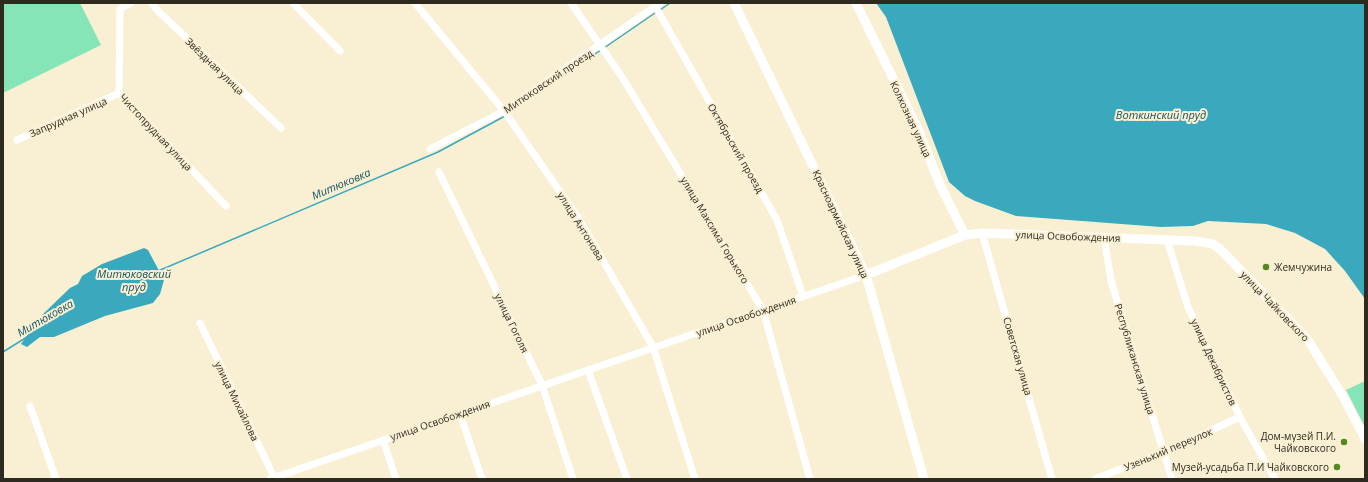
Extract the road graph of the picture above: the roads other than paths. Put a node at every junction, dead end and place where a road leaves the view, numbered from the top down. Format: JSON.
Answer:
{"nodes":[{"id":1,"x":131,"y":3,"type":"edge"},
{"id":2,"x":152,"y":3,"type":"edge"},
{"id":3,"x":293,"y":3,"type":"edge"},
{"id":4,"x":415,"y":3,"type":"edge"},
{"id":5,"x":571,"y":3,"type":"edge"},
{"id":6,"x":734,"y":3,"type":"edge"},
{"id":7,"x":856,"y":3,"type":"edge"},
{"id":8,"x":658,"y":4,"type":"edge"},
{"id":9,"x":602,"y":47,"type":"junction"},
{"id":10,"x":340,"y":51,"type":"dead end"},
{"id":11,"x":119,"y":93,"type":"junction"},
{"id":12,"x":506,"y":113,"type":"junction"},
{"id":13,"x":280,"y":128,"type":"dead end"},
{"id":14,"x":17,"y":140,"type":"dead end"},
{"id":15,"x":430,"y":149,"type":"dead end"},
{"id":16,"x":439,"y":172,"type":"dead end"},
{"id":17,"x":226,"y":206,"type":"dead end"},
{"id":18,"x":982,"y":233,"type":"junction"},
{"id":19,"x":965,"y":236,"type":"junction"},
{"id":20,"x":1104,"y":237,"type":"junction"},
{"id":21,"x":1166,"y":240,"type":"junction"},
{"id":22,"x":1229,"y":258,"type":"joint"},
{"id":23,"x":866,"y":275,"type":"junction"},
{"id":24,"x":803,"y":296,"type":"junction"},
{"id":25,"x":763,"y":310,"type":"junction"},
{"id":26,"x":200,"y":323,"type":"dead end"},
{"id":27,"x":654,"y":347,"type":"junction"},
{"id":28,"x":588,"y":370,"type":"junction"},
{"id":29,"x":542,"y":385,"type":"junction"},
{"id":30,"x":30,"y":406,"type":"dead end"},
{"id":31,"x":460,"y":414,"type":"junction"},
{"id":32,"x":1240,"y":417,"type":"junction"},
{"id":33,"x":383,"y":440,"type":"junction"},
{"id":34,"x":1365,"y":440,"type":"edge"},
{"id":35,"x":1164,"y":452,"type":"junction"},
{"id":36,"x":56,"y":479,"type":"edge"},
{"id":37,"x":273,"y":479,"type":"edge"},
{"id":38,"x":396,"y":479,"type":"edge"},
{"id":39,"x":482,"y":479,"type":"edge"},
{"id":40,"x":573,"y":479,"type":"edge"},
{"id":41,"x":627,"y":479,"type":"edge"},
{"id":42,"x":695,"y":479,"type":"edge"},
{"id":43,"x":810,"y":479,"type":"edge"},
{"id":44,"x":924,"y":479,"type":"edge"},
{"id":45,"x":1052,"y":479,"type":"edge"},
{"id":46,"x":1095,"y":479,"type":"edge"},
{"id":47,"x":1172,"y":479,"type":"edge"},
{"id":48,"x":1275,"y":479,"type":"edge"}],
"edges":[{"from":1,"to":11,"type":"street","name":"Чистопрудная улица"},
{"from":2,"to":13,"type":"street","name":"Звёздная улица"},
{"from":3,"to":10,"type":"street"},
{"from":4,"to":12,"type":"street","name":"улица Антонова"},
{"from":5,"to":9,"type":"street","name":"улица Максима Горького"},
{"from":6,"to":23,"type":"street","name":"Красноармейская улица"},
{"from":7,"to":19,"type":"street","name":"Колхозная улица"},
{"from":8,"to":9,"type":"street","name":"Митюковский проезд"},
{"from":8,"to":24,"type":"street","name":"Октябрьский проезд"},
{"from":9,"to":12,"type":"street","name":"Митюковский проезд"},
{"from":9,"to":25,"type":"street","name":"улица Максима Горького"},
{"from":11,"to":14,"type":"street","name":"Запрудная улица"},
{"from":11,"to":17,"type":"street","name":"Чистопрудная улица"},
{"from":12,"to":15,"type":"street","name":"Митюковский проезд"},
{"from":12,"to":27,"type":"street","name":"улица Антонова"},
{"from":16,"to":29,"type":"street","name":"улица Гоголя"},
{"from":18,"to":19,"type":"street","name":"улица Освобождения"},
{"from":18,"to":20,"type":"street","name":"улица Освобождения"},
{"from":18,"to":45,"type":"street","name":"Советская улица"},
{"from":19,"to":23,"type":"street","name":"улица Освобождения"},
{"from":20,"to":21,"type":"street","name":"улица Освобождения"},
{"from":20,"to":35,"type":"street","name":"Республиканская улица"},
{"from":21,"to":22,"type":"street","name":"улица Освобождения"},
{"from":21,"to":32,"type":"street","name":"улица Декабристов"},
{"from":22,"to":34,"type":"street","name":"улица Чайковского"},
{"from":23,"to":24,"type":"street","name":"улица Освобождения"},
{"from":23,"to":44,"type":"street","name":"Красноармейская улица"},
{"from":24,"to":25,"type":"street","name":"улица Освобождения"},
{"from":25,"to":27,"type":"street","name":"улица Освобождения"},
{"from":25,"to":43,"type":"street","name":"улица Максима Горького"},
{"from":26,"to":37,"type":"street","name":"улица Михайлова"},
{"from":27,"to":28,"type":"street","name":"улица Освобождения"},
{"from":27,"to":42,"type":"street","name":"улица Антонова"},
{"from":28,"to":29,"type":"street","name":"улица Освобождения"},
{"from":28,"to":41,"type":"street"},
{"from":29,"to":31,"type":"street","name":"улица Освобождения"},
{"from":29,"to":40,"type":"street","name":"улица Гоголя"},
{"from":30,"to":36,"type":"street"},
{"from":31,"to":33,"type":"street","name":"улица Освобождения"},
{"from":31,"to":39,"type":"street"},
{"from":32,"to":35,"type":"street","name":"Узенький переулок"},
{"from":32,"to":48,"type":"street","name":"улица Декабристов"},
{"from":33,"to":37,"type":"street","name":"улица Освобождения"},
{"from":33,"to":38,"type":"street"},
{"from":35,"to":46,"type":"street","name":"Узенький переулок"},
{"from":35,"to":47,"type":"street","name":"Республиканская улица"}]}
